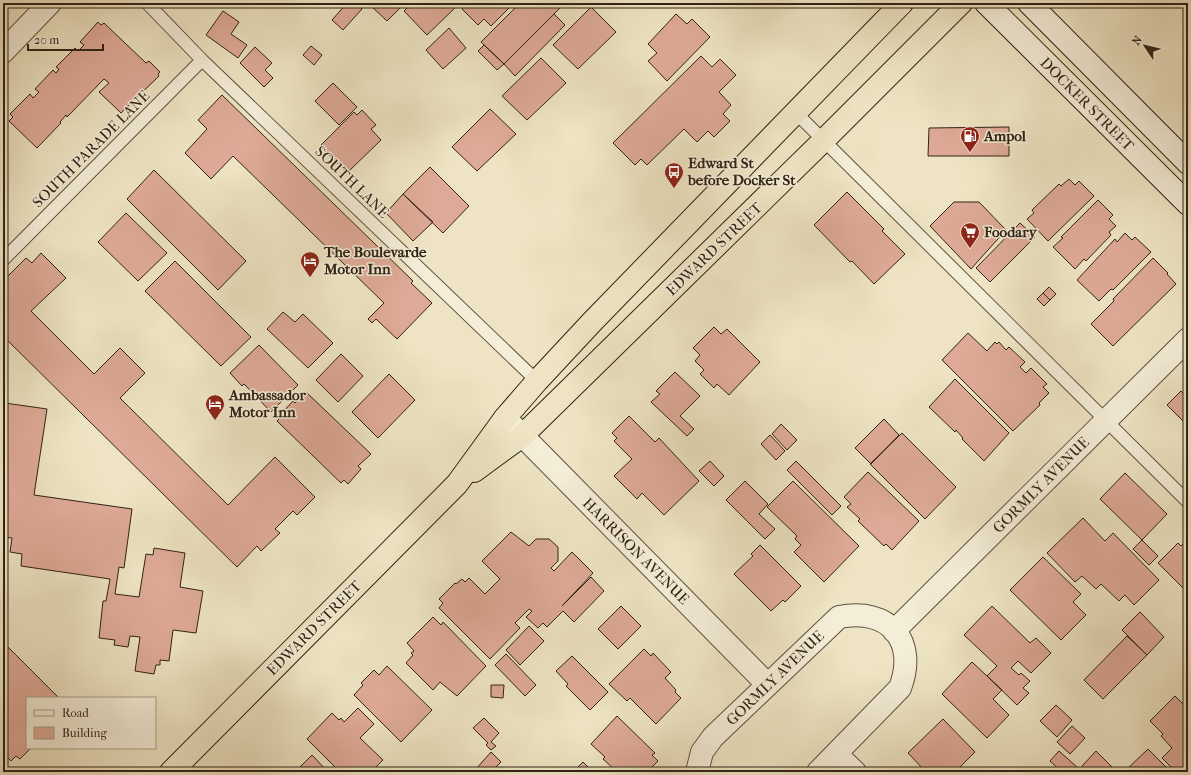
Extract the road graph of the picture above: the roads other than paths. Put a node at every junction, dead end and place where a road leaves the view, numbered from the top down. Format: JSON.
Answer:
{"nodes":[{"id":1,"x":50,"y":3,"type":"edge"},
{"id":2,"x":147,"y":3,"type":"edge"},
{"id":3,"x":902,"y":3,"type":"edge"},
{"id":4,"x":961,"y":3,"type":"edge"},
{"id":5,"x":986,"y":3,"type":"edge"},
{"id":6,"x":1029,"y":3,"type":"edge"},
{"id":7,"x":3,"y":52,"type":"edge"},
{"id":8,"x":202,"y":60,"type":"junction"},
{"id":9,"x":796,"y":113,"type":"junction"},
{"id":10,"x":824,"y":140,"type":"junction"},
{"id":11,"x":1188,"y":163,"type":"edge"},
{"id":12,"x":1188,"y":204,"type":"edge"},
{"id":13,"x":3,"y":260,"type":"edge"},
{"id":14,"x":1188,"y":339,"type":"edge"},
{"id":15,"x":537,"y":381,"type":"junction"},
{"id":16,"x":505,"y":418,"type":"junction"},
{"id":17,"x":1106,"y":421,"type":"junction"},
{"id":18,"x":522,"y":436,"type":"junction"},
{"id":19,"x":457,"y":484,"type":"junction"},
{"id":20,"x":1188,"y":502,"type":"edge"},
{"id":21,"x":894,"y":631,"type":"junction"},
{"id":22,"x":767,"y":684,"type":"junction"},
{"id":23,"x":836,"y":754,"type":"junction"},
{"id":24,"x":171,"y":772,"type":"edge"},
{"id":25,"x":697,"y":772,"type":"edge"},
{"id":26,"x":818,"y":772,"type":"edge"},
{"id":27,"x":855,"y":772,"type":"edge"}],
"edges":[{"from":1,"to":7,"type":"street"},
{"from":2,"to":8,"type":"lane","name":"SOUTH LANE"},
{"from":3,"to":9,"type":"highway","name":"EDWARD STREET"},
{"from":4,"to":10,"type":"highway","name":"EDWARD STREET"},
{"from":5,"to":12,"type":"street","name":"DOCKER STREET"},
{"from":6,"to":11,"type":"street","name":"DOCKER STREET"},
{"from":8,"to":13,"type":"lane","name":"SOUTH PARADE LANE"},
{"from":8,"to":15,"type":"lane","name":"SOUTH LANE"},
{"from":9,"to":10,"type":"lane"},
{"from":9,"to":15,"type":"highway","name":"EDWARD STREET"},
{"from":10,"to":17,"type":"lane"},
{"from":10,"to":18,"type":"highway","name":"EDWARD STREET"},
{"from":14,"to":17,"type":"street","name":"GORMLY AVENUE"},
{"from":15,"to":16,"type":"highway","name":"EDWARD STREET"},
{"from":16,"to":18,"type":"street","name":"HARRISON AVENUE"},
{"from":16,"to":19,"type":"highway","name":"EDWARD STREET"},
{"from":17,"to":20,"type":"lane"},
{"from":17,"to":21,"type":"street","name":"GORMLY AVENUE"},
{"from":18,"to":19,"type":"highway","name":"EDWARD STREET"},
{"from":18,"to":22,"type":"street","name":"HARRISON AVENUE"},
{"from":19,"to":24,"type":"highway","name":"EDWARD STREET"},
{"from":21,"to":22,"type":"street","name":"GORMLY AVENUE"},
{"from":21,"to":23,"type":"street","name":"GORMLY AVENUE"},
{"from":22,"to":25,"type":"street","name":"GORMLY AVENUE"},
{"from":23,"to":26,"type":"street","name":"GORMLY AVENUE"},
{"from":23,"to":27,"type":"street"}]}
